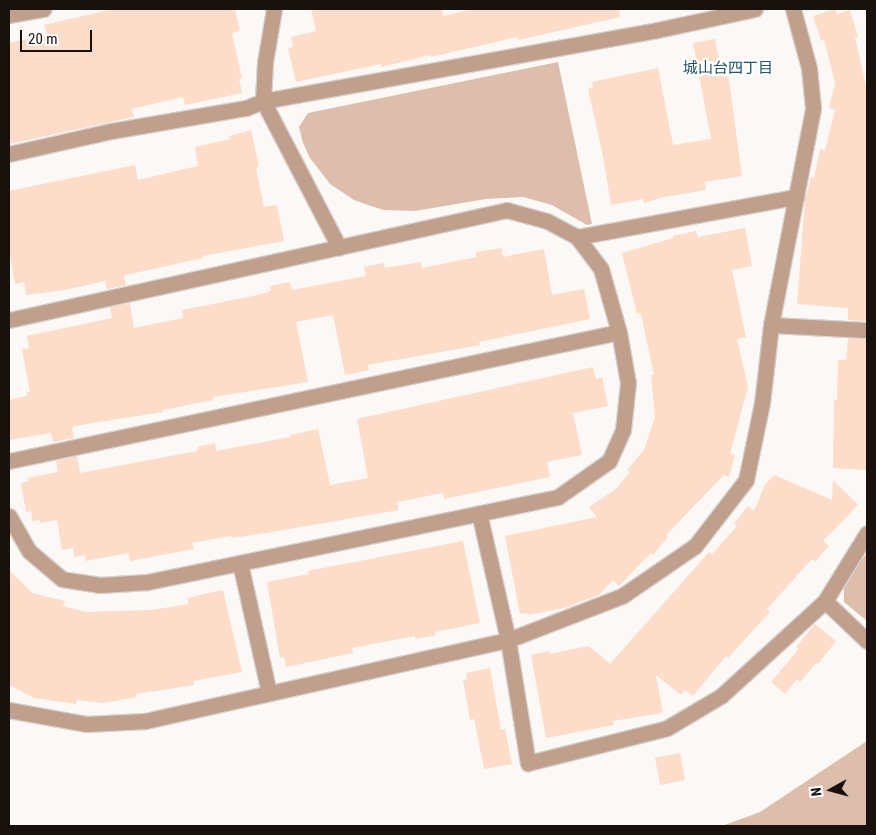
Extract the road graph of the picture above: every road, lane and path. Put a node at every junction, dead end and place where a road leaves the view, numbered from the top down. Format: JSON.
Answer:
{"nodes":[{"id":1,"x":43,"y":9,"type":"edge"},
{"id":2,"x":274,"y":9,"type":"edge"},
{"id":3,"x":755,"y":9,"type":"edge"},
{"id":4,"x":793,"y":9,"type":"edge"},
{"id":5,"x":9,"y":16,"type":"edge"},
{"id":6,"x":263,"y":101,"type":"junction"},
{"id":7,"x":9,"y":154,"type":"edge"},
{"id":8,"x":796,"y":197,"type":"junction"},
{"id":9,"x":577,"y":237,"type":"junction"},
{"id":10,"x":340,"y":247,"type":"junction"},
{"id":11,"x":9,"y":320,"type":"edge"},
{"id":12,"x":771,"y":325,"type":"junction"},
{"id":13,"x":867,"y":330,"type":"edge"},
{"id":14,"x":619,"y":332,"type":"junction"},
{"id":15,"x":9,"y":461,"type":"edge"},
{"id":16,"x":479,"y":513,"type":"junction"},
{"id":17,"x":9,"y":516,"type":"edge"},
{"id":18,"x":867,"y":533,"type":"edge"},
{"id":19,"x":240,"y":563,"type":"junction"},
{"id":20,"x":825,"y":601,"type":"junction"},
{"id":21,"x":508,"y":640,"type":"junction"},
{"id":22,"x":867,"y":641,"type":"edge"},
{"id":23,"x":269,"y":693,"type":"junction"},
{"id":24,"x":9,"y":710,"type":"edge"}],
"edges":[{"from":1,"to":5,"type":"street"},
{"from":2,"to":6,"type":"street"},
{"from":3,"to":6,"type":"street"},
{"from":4,"to":8,"type":"street"},
{"from":6,"to":7,"type":"street"},
{"from":6,"to":10,"type":"street"},
{"from":8,"to":9,"type":"street"},
{"from":8,"to":12,"type":"street"},
{"from":9,"to":10,"type":"street"},
{"from":9,"to":14,"type":"street"},
{"from":10,"to":11,"type":"street"},
{"from":12,"to":13,"type":"street"},
{"from":12,"to":21,"type":"street"},
{"from":14,"to":15,"type":"street"},
{"from":14,"to":16,"type":"street"},
{"from":16,"to":19,"type":"street"},
{"from":16,"to":21,"type":"street"},
{"from":17,"to":19,"type":"street"},
{"from":18,"to":20,"type":"street"},
{"from":19,"to":23,"type":"street"},
{"from":20,"to":21,"type":"street"},
{"from":20,"to":22,"type":"street"},
{"from":21,"to":23,"type":"street"},
{"from":23,"to":24,"type":"street"}]}
